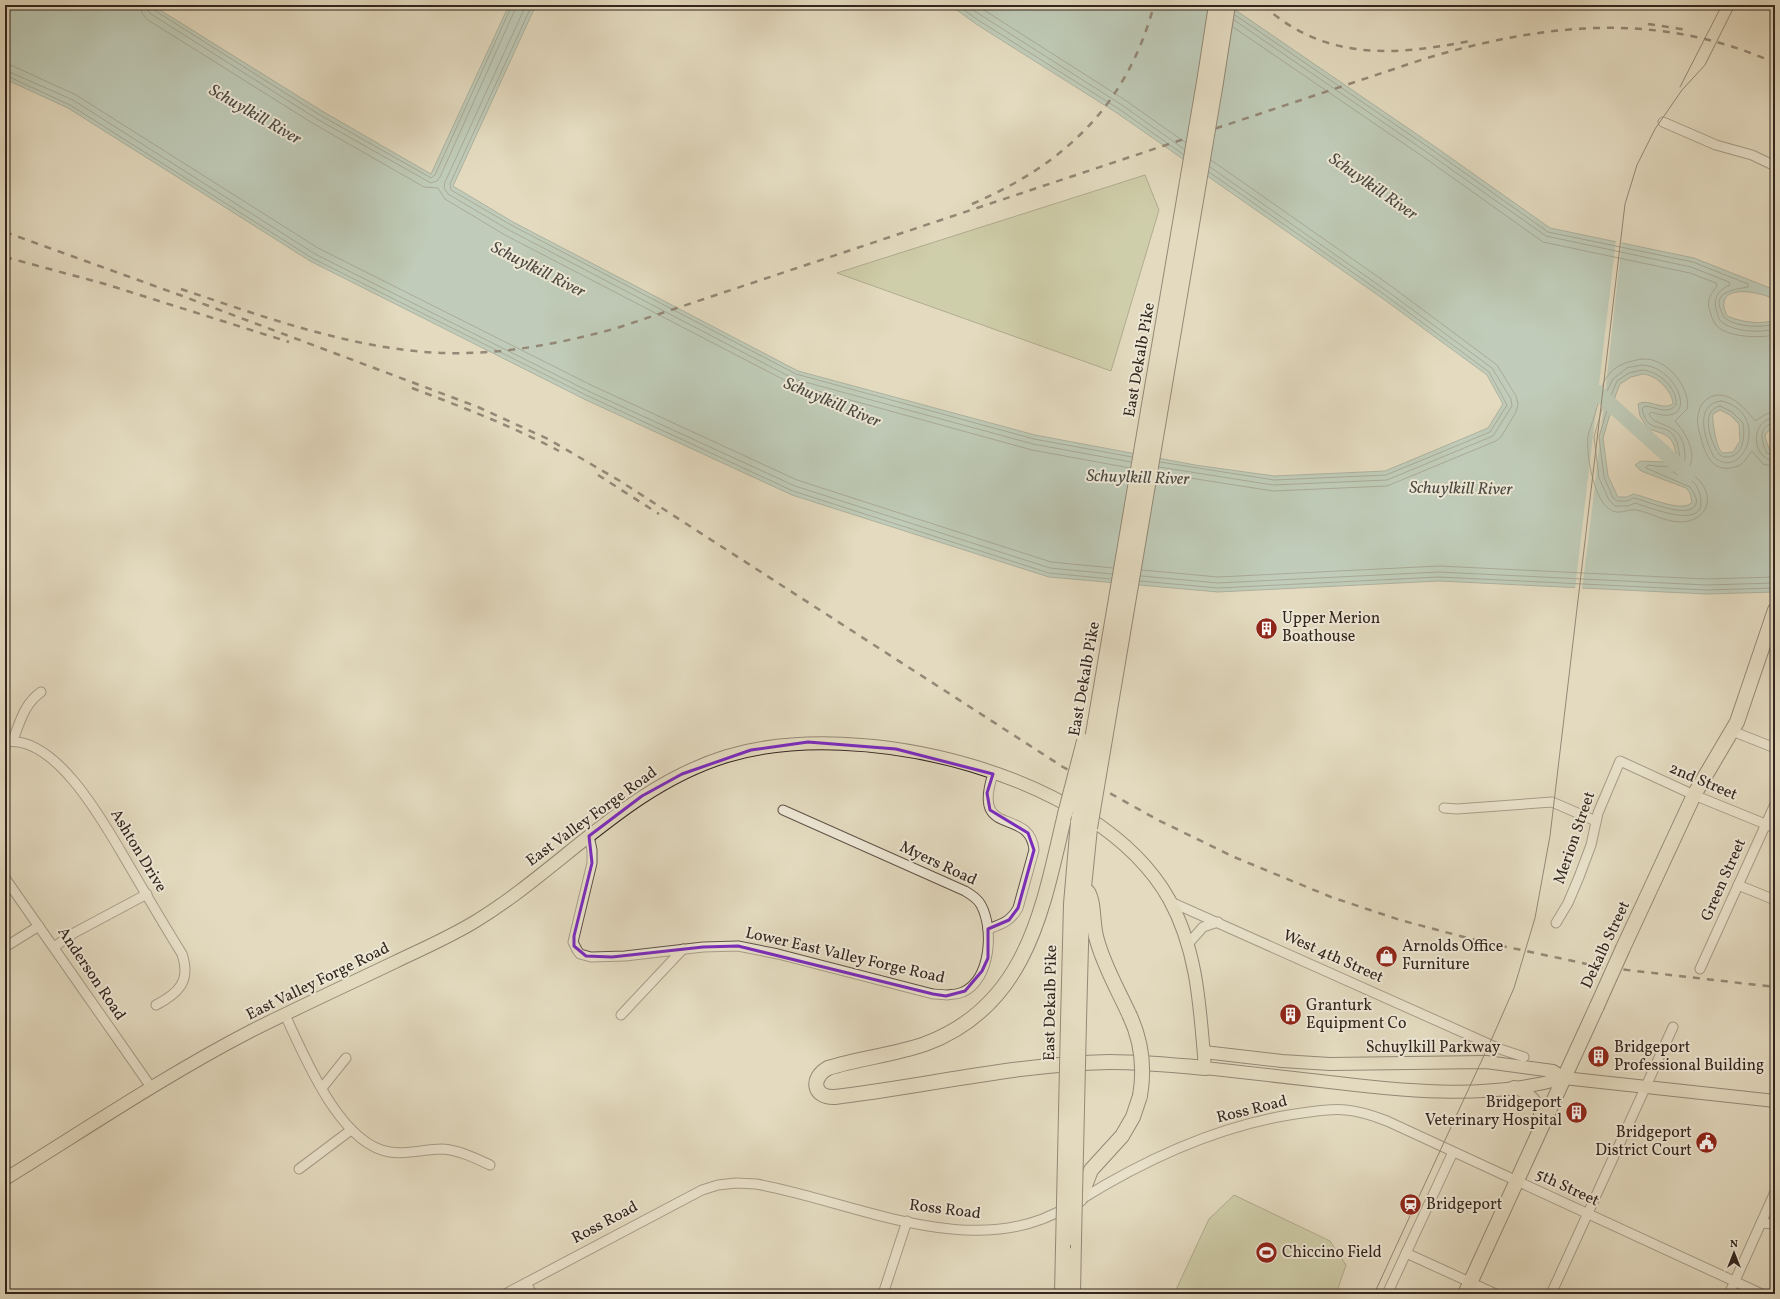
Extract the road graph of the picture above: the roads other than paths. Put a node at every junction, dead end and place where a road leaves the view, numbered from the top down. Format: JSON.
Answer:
{"nodes":[{"id":1,"x":1216,"y":5,"type":"edge"},
{"id":2,"x":1228,"y":5,"type":"edge"},
{"id":3,"x":1210,"y":79,"type":"junction"},
{"id":4,"x":1663,"y":122,"type":"dead end"},
{"id":5,"x":1775,"y":166,"type":"edge"},
{"id":6,"x":1775,"y":610,"type":"edge"},
{"id":7,"x":41,"y":692,"type":"dead end"},
{"id":8,"x":1094,"y":730,"type":"junction"},
{"id":9,"x":1732,"y":731,"type":"junction"},
{"id":10,"x":9,"y":741,"type":"edge"},
{"id":11,"x":1775,"y":748,"type":"edge"},
{"id":12,"x":1620,"y":761,"type":"joint"},
{"id":13,"x":993,"y":774,"type":"junction"},
{"id":14,"x":1694,"y":795,"type":"junction"},
{"id":15,"x":1775,"y":804,"type":"edge"},
{"id":16,"x":1444,"y":808,"type":"dead end"},
{"id":17,"x":783,"y":810,"type":"dead end"},
{"id":18,"x":1596,"y":821,"type":"junction"},
{"id":19,"x":1766,"y":824,"type":"junction"},
{"id":20,"x":1084,"y":825,"type":"junction"},
{"id":21,"x":1775,"y":828,"type":"edge"},
{"id":22,"x":589,"y":836,"type":"junction"},
{"id":23,"x":5,"y":878,"type":"edge"},
{"id":24,"x":1083,"y":884,"type":"junction"},
{"id":25,"x":1738,"y":885,"type":"junction"},
{"id":26,"x":147,"y":894,"type":"junction"},
{"id":27,"x":1775,"y":900,"type":"edge"},
{"id":28,"x":1171,"y":902,"type":"junction"},
{"id":29,"x":1218,"y":922,"type":"junction"},
{"id":30,"x":1556,"y":923,"type":"dead end"},
{"id":31,"x":39,"y":926,"type":"junction"},
{"id":32,"x":988,"y":929,"type":"junction"},
{"id":33,"x":1188,"y":944,"type":"junction"},
{"id":34,"x":5,"y":947,"type":"edge"},
{"id":35,"x":54,"y":947,"type":"junction"},
{"id":36,"x":683,"y":949,"type":"junction"},
{"id":37,"x":1700,"y":969,"type":"dead end"},
{"id":38,"x":156,"y":1005,"type":"dead end"},
{"id":39,"x":285,"y":1015,"type":"junction"},
{"id":40,"x":620,"y":1015,"type":"dead end"},
{"id":41,"x":1073,"y":1021,"type":"junction"},
{"id":42,"x":1673,"y":1026,"type":"dead end"},
{"id":43,"x":1204,"y":1052,"type":"junction"},
{"id":44,"x":1524,"y":1057,"type":"dead end"},
{"id":45,"x":346,"y":1058,"type":"dead end"},
{"id":46,"x":1205,"y":1068,"type":"junction"},
{"id":47,"x":1564,"y":1078,"type":"junction"},
{"id":48,"x":151,"y":1087,"type":"junction"},
{"id":49,"x":1514,"y":1087,"type":"junction"},
{"id":50,"x":1646,"y":1087,"type":"junction"},
{"id":51,"x":322,"y":1088,"type":"junction"},
{"id":52,"x":1775,"y":1101,"type":"edge"},
{"id":53,"x":1387,"y":1121,"type":"joint"},
{"id":54,"x":1542,"y":1124,"type":"junction"},
{"id":55,"x":351,"y":1130,"type":"junction"},
{"id":56,"x":1453,"y":1152,"type":"junction"},
{"id":57,"x":490,"y":1165,"type":"dead end"},
{"id":58,"x":299,"y":1168,"type":"dead end"},
{"id":59,"x":5,"y":1179,"type":"edge"},
{"id":60,"x":1516,"y":1182,"type":"junction"},
{"id":61,"x":1775,"y":1192,"type":"edge"},
{"id":62,"x":1080,"y":1200,"type":"junction"},
{"id":63,"x":1588,"y":1215,"type":"junction"},
{"id":64,"x":907,"y":1221,"type":"junction"},
{"id":65,"x":1761,"y":1223,"type":"junction"},
{"id":66,"x":1775,"y":1224,"type":"edge"},
{"id":67,"x":1406,"y":1253,"type":"junction"},
{"id":68,"x":1734,"y":1281,"type":"junction"},
{"id":69,"x":526,"y":1282,"type":"junction"},
{"id":70,"x":1468,"y":1288,"type":"edge"},
{"id":71,"x":504,"y":1294,"type":"edge"},
{"id":72,"x":532,"y":1294,"type":"edge"},
{"id":73,"x":883,"y":1294,"type":"edge"},
{"id":74,"x":1062,"y":1294,"type":"edge"},
{"id":75,"x":1073,"y":1294,"type":"edge"},
{"id":76,"x":1387,"y":1294,"type":"edge"},
{"id":77,"x":1496,"y":1294,"type":"edge"},
{"id":78,"x":1552,"y":1294,"type":"edge"},
{"id":79,"x":1729,"y":1294,"type":"edge"},
{"id":80,"x":1762,"y":1294,"type":"edge"}],
"edges":[{"from":1,"to":3,"type":"highway"},
{"from":2,"to":3,"type":"highway"},
{"from":3,"to":8,"type":"highway","name":"East Dekalb Pike","bridge":true},
{"from":3,"to":20,"type":"highway","name":"East Dekalb Pike","bridge":true},
{"from":4,"to":5,"type":"street"},
{"from":6,"to":9,"type":"highway","name":"Dekalb Street"},
{"from":7,"to":10,"type":"street"},
{"from":8,"to":20,"type":"highway","name":"East Dekalb Pike","bridge":true},
{"from":8,"to":46,"type":"highway","bridge":true},
{"from":9,"to":11,"type":"street"},
{"from":9,"to":14,"type":"highway","name":"Dekalb Street"},
{"from":10,"to":26,"type":"street","name":"Ashton Drive"},
{"from":12,"to":14,"type":"street","name":"2nd Street"},
{"from":12,"to":18,"type":"street","name":"Merion Street"},
{"from":13,"to":22,"type":"main road","name":"East Valley Forge Road"},
{"from":13,"to":28,"type":"main road","name":"East Valley Forge Road"},
{"from":13,"to":32,"type":"street"},
{"from":14,"to":19,"type":"street","name":"2nd Street"},
{"from":14,"to":47,"type":"highway","name":"Dekalb Street","bridge":true},
{"from":15,"to":19,"type":"street","name":"Green Street"},
{"from":16,"to":18,"type":"street"},
{"from":17,"to":32,"type":"street","name":"Myers Road"},
{"from":18,"to":30,"type":"street","name":"Merion Street"},
{"from":19,"to":21,"type":"street","name":"2nd Street"},
{"from":19,"to":25,"type":"street","name":"Green Street"},
{"from":20,"to":24,"type":"highway","name":"East Dekalb Pike"},
{"from":20,"to":41,"type":"highway","name":"East Dekalb Pike"},
{"from":22,"to":36,"type":"street","name":"Lower East Valley Forge Road"},
{"from":22,"to":39,"type":"main road","name":"East Valley Forge Road"},
{"from":23,"to":31,"type":"street","name":"Anderson Road"},
{"from":24,"to":41,"type":"highway","name":"East Dekalb Pike"},
{"from":24,"to":62,"type":"highway","bridge":true},
{"from":25,"to":27,"type":"street"},
{"from":25,"to":37,"type":"street","name":"Green Street"},
{"from":26,"to":35,"type":"street"},
{"from":26,"to":38,"type":"street","name":"Ashton Drive"},
{"from":28,"to":29,"type":"street","name":"West 4th Street"},
{"from":28,"to":33,"type":"main road","name":"East Valley Forge Road"},
{"from":29,"to":33,"type":"street"},
{"from":29,"to":44,"type":"street","name":"West 4th Street"},
{"from":31,"to":34,"type":"street"},
{"from":31,"to":35,"type":"street","name":"Anderson Road"},
{"from":32,"to":36,"type":"street","name":"Lower East Valley Forge Road"},
{"from":33,"to":43,"type":"main road","name":"East Valley Forge Road"},
{"from":35,"to":48,"type":"street","name":"Anderson Road"},
{"from":36,"to":40,"type":"street"},
{"from":39,"to":48,"type":"main road","name":"East Valley Forge Road"},
{"from":39,"to":51,"type":"street"},
{"from":41,"to":74,"type":"highway","name":"East Dekalb Pike","bridge":true},
{"from":41,"to":75,"type":"highway","name":"East Dekalb Pike","bridge":true},
{"from":42,"to":50,"type":"street"},
{"from":43,"to":46,"type":"main road","name":"East Valley Forge Road"},
{"from":43,"to":47,"type":"main road","name":"Schuylkill Parkway"},
{"from":45,"to":51,"type":"street"},
{"from":46,"to":49,"type":"main road"},
{"from":47,"to":49,"type":"main road"},
{"from":47,"to":50,"type":"main road"},
{"from":47,"to":54,"type":"highway","name":"Dekalb Street"},
{"from":48,"to":59,"type":"main road","name":"East Valley Forge Road"},
{"from":49,"to":54,"type":"main road"},
{"from":50,"to":52,"type":"main road"},
{"from":50,"to":63,"type":"street"},
{"from":51,"to":55,"type":"street"},
{"from":53,"to":56,"type":"street","name":"5th Street"},
{"from":53,"to":62,"type":"street","name":"Ross Road"},
{"from":54,"to":60,"type":"highway","name":"Dekalb Street"},
{"from":55,"to":57,"type":"street"},
{"from":55,"to":58,"type":"street"},
{"from":56,"to":60,"type":"street","name":"5th Street"},
{"from":56,"to":67,"type":"street"},
{"from":60,"to":63,"type":"street","name":"5th Street"},
{"from":60,"to":70,"type":"highway","name":"Dekalb Street"},
{"from":61,"to":65,"type":"street"},
{"from":62,"to":64,"type":"street","name":"Ross Road"},
{"from":63,"to":68,"type":"street","name":"5th Street"},
{"from":63,"to":78,"type":"street"},
{"from":64,"to":69,"type":"street","name":"Ross Road"},
{"from":64,"to":73,"type":"street"},
{"from":65,"to":66,"type":"street"},
{"from":65,"to":68,"type":"street"},
{"from":67,"to":70,"type":"street"},
{"from":67,"to":76,"type":"street"},
{"from":68,"to":79,"type":"street"},
{"from":68,"to":80,"type":"street","name":"5th Street"},
{"from":69,"to":71,"type":"street","name":"Ross Road"},
{"from":69,"to":72,"type":"street"},
{"from":70,"to":77,"type":"street"}]}
